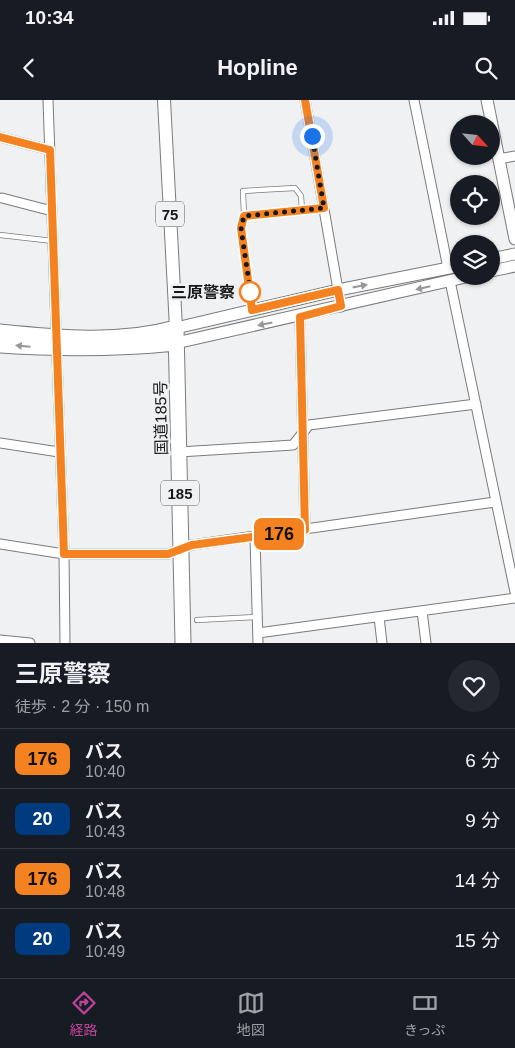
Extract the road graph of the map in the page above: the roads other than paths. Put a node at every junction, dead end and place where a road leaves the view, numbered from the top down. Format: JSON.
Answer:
{"nodes":[{"id":1,"x":48,"y":100,"type":"edge"},
{"id":2,"x":164,"y":100,"type":"edge"},
{"id":3,"x":305,"y":100,"type":"edge"},
{"id":4,"x":414,"y":100,"type":"edge"},
{"id":5,"x":487,"y":100,"type":"edge"},
{"id":6,"x":490,"y":115,"type":"edge"},
{"id":7,"x":0,"y":137,"type":"edge"},
{"id":8,"x":50,"y":150,"type":"junction"},
{"id":9,"x":515,"y":156,"type":"edge"},
{"id":10,"x":500,"y":159,"type":"edge"},
{"id":11,"x":500,"y":164,"type":"edge"},
{"id":12,"x":2,"y":198,"type":"dead end"},
{"id":13,"x":324,"y":208,"type":"junction"},
{"id":14,"x":302,"y":210,"type":"junction"},
{"id":15,"x":52,"y":211,"type":"junction"},
{"id":16,"x":244,"y":216,"type":"junction"},
{"id":17,"x":0,"y":235,"type":"edge"},
{"id":18,"x":515,"y":239,"type":"edge"},
{"id":19,"x":53,"y":241,"type":"junction"},
{"id":20,"x":450,"y":250,"type":"edge"},
{"id":21,"x":515,"y":254,"type":"edge"},
{"id":22,"x":500,"y":257,"type":"edge"},
{"id":23,"x":515,"y":266,"type":"edge"},
{"id":24,"x":450,"y":268,"type":"edge"},
{"id":25,"x":500,"y":269,"type":"edge"},
{"id":26,"x":450,"y":281,"type":"edge"},
{"id":27,"x":451,"y":285,"type":"edge"},
{"id":28,"x":338,"y":290,"type":"junction"},
{"id":29,"x":341,"y":306,"type":"junction"},
{"id":30,"x":252,"y":310,"type":"junction"},
{"id":31,"x":300,"y":317,"type":"junction"},
{"id":32,"x":0,"y":332,"type":"edge"},
{"id":33,"x":176,"y":335,"type":"junction"},
{"id":34,"x":56,"y":343,"type":"junction"},
{"id":35,"x":0,"y":345,"type":"edge"},
{"id":36,"x":476,"y":404,"type":"junction"},
{"id":37,"x":302,"y":433,"type":"junction"},
{"id":38,"x":0,"y":442,"type":"edge"},
{"id":39,"x":59,"y":452,"type":"junction"},
{"id":40,"x":179,"y":452,"type":"junction"},
{"id":41,"x":495,"y":502,"type":"junction"},
{"id":42,"x":305,"y":530,"type":"junction"},
{"id":43,"x":255,"y":538,"type":"junction"},
{"id":44,"x":0,"y":544,"type":"edge"},
{"id":45,"x":181,"y":550,"type":"junction"},
{"id":46,"x":64,"y":554,"type":"junction"},
{"id":47,"x":513,"y":575,"type":"edge"},
{"id":48,"x":515,"y":592,"type":"edge"},
{"id":49,"x":515,"y":598,"type":"edge"},
{"id":50,"x":422,"y":611,"type":"junction"},
{"id":51,"x":257,"y":617,"type":"junction"},
{"id":52,"x":379,"y":617,"type":"junction"},
{"id":53,"x":196,"y":620,"type":"dead end"},
{"id":54,"x":258,"y":638,"type":"edge"},
{"id":55,"x":0,"y":640,"type":"edge"},
{"id":56,"x":30,"y":643,"type":"edge"},
{"id":57,"x":65,"y":643,"type":"edge"},
{"id":58,"x":183,"y":643,"type":"edge"},
{"id":59,"x":382,"y":643,"type":"edge"},
{"id":60,"x":426,"y":643,"type":"edge"}],
"edges":[{"from":1,"to":8,"type":"street"},
{"from":2,"to":33,"type":"main road","number":"75"},
{"from":3,"to":13,"type":"street"},
{"from":4,"to":20,"type":"street"},
{"from":5,"to":6,"type":"street"},
{"from":7,"to":8,"type":"street"},
{"from":8,"to":15,"type":"street"},
{"from":9,"to":10,"type":"street"},
{"from":11,"to":18,"type":"street"},
{"from":12,"to":15,"type":"street"},
{"from":13,"to":14,"type":"lane"},
{"from":13,"to":28,"type":"street"},
{"from":14,"to":16,"type":"lane"},
{"from":14,"to":16,"type":"lane"},
{"from":15,"to":19,"type":"street"},
{"from":16,"to":30,"type":"lane"},
{"from":17,"to":19,"type":"lane"},
{"from":19,"to":34,"type":"street"},
{"from":21,"to":22,"type":"street"},
{"from":23,"to":25,"type":"street"},
{"from":28,"to":24,"type":"street","one_way":true},
{"from":26,"to":29,"type":"street","one_way":true},
{"from":27,"to":36,"type":"street"},
{"from":28,"to":29,"type":"street"},
{"from":28,"to":30,"type":"street"},
{"from":29,"to":31,"type":"street"},
{"from":30,"to":33,"type":"street"},
{"from":31,"to":33,"type":"street","one_way":true},
{"from":31,"to":37,"type":"street"},
{"from":32,"to":34,"type":"highway"},
{"from":33,"to":34,"type":"highway"},
{"from":33,"to":40,"type":"highway","name":"国道185号","number":"185"},
{"from":34,"to":35,"type":"highway","one_way":true},
{"from":34,"to":39,"type":"street"},
{"from":36,"to":37,"type":"street"},
{"from":36,"to":41,"type":"street"},
{"from":37,"to":40,"type":"street"},
{"from":37,"to":42,"type":"street"},
{"from":38,"to":39,"type":"street"},
{"from":39,"to":46,"type":"street"},
{"from":40,"to":45,"type":"highway","name":"国道185号","number":"185"},
{"from":41,"to":42,"type":"street"},
{"from":41,"to":47,"type":"street"},
{"from":42,"to":43,"type":"street"},
{"from":43,"to":45,"type":"street"},
{"from":43,"to":51,"type":"street"},
{"from":44,"to":46,"type":"street"},
{"from":45,"to":46,"type":"street"},
{"from":45,"to":58,"type":"highway","name":"国道185号","number":"185"},
{"from":46,"to":57,"type":"street"},
{"from":47,"to":48,"type":"street"},
{"from":49,"to":50,"type":"street"},
{"from":50,"to":52,"type":"street"},
{"from":50,"to":60,"type":"street"},
{"from":51,"to":53,"type":"lane"},
{"from":51,"to":54,"type":"street"},
{"from":52,"to":54,"type":"street"},
{"from":52,"to":59,"type":"street"},
{"from":55,"to":56,"type":"street"}]}
